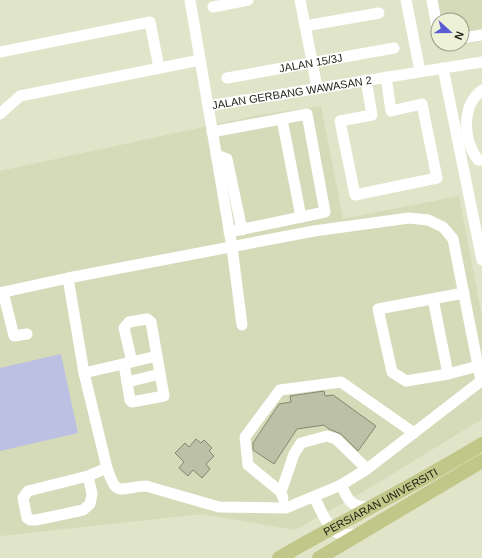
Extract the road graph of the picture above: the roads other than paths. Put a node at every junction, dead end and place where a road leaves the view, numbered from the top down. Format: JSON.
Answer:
{"nodes":[{"id":1,"x":190,"y":0,"type":"edge"},
{"id":2,"x":248,"y":0,"type":"edge"},
{"id":3,"x":300,"y":0,"type":"edge"},
{"id":4,"x":406,"y":0,"type":"edge"},
{"id":5,"x":432,"y":0,"type":"edge"},
{"id":6,"x":213,"y":7,"type":"dead end"},
{"id":7,"x":434,"y":12,"type":"edge"},
{"id":8,"x":379,"y":13,"type":"dead end"},
{"id":9,"x":305,"y":26,"type":"junction"},
{"id":10,"x":482,"y":35,"type":"edge"},
{"id":11,"x":470,"y":37,"type":"edge"},
{"id":12,"x":394,"y":48,"type":"dead end"},
{"id":13,"x":0,"y":52,"type":"edge"},
{"id":14,"x":200,"y":60,"type":"junction"},
{"id":15,"x":312,"y":62,"type":"junction"},
{"id":16,"x":482,"y":62,"type":"edge"},
{"id":17,"x":159,"y":68,"type":"junction"},
{"id":18,"x":443,"y":68,"type":"junction"},
{"id":19,"x":420,"y":71,"type":"junction"},
{"id":20,"x":386,"y":77,"type":"junction"},
{"id":21,"x":227,"y":78,"type":"dead end"},
{"id":22,"x":366,"y":80,"type":"junction"},
{"id":23,"x":317,"y":87,"type":"junction"},
{"id":24,"x":482,"y":90,"type":"edge"},
{"id":25,"x":208,"y":106,"type":"junction"},
{"id":26,"x":391,"y":111,"type":"junction"},
{"id":27,"x":0,"y":114,"type":"edge"},
{"id":28,"x":372,"y":114,"type":"junction"},
{"id":29,"x":282,"y":119,"type":"junction"},
{"id":30,"x":467,"y":126,"type":"junction"},
{"id":31,"x":454,"y":128,"type":"junction"},
{"id":32,"x":212,"y":132,"type":"junction"},
{"id":33,"x":216,"y":155,"type":"junction"},
{"id":34,"x":482,"y":160,"type":"edge"},
{"id":35,"x":301,"y":217,"type":"junction"},
{"id":36,"x":242,"y":230,"type":"junction"},
{"id":37,"x":229,"y":232,"type":"junction"},
{"id":38,"x":232,"y":247,"type":"junction"},
{"id":39,"x":482,"y":260,"type":"edge"},
{"id":40,"x":68,"y":278,"type":"junction"},
{"id":41,"x":2,"y":293,"type":"edge"},
{"id":42,"x":464,"y":293,"type":"junction"},
{"id":43,"x":434,"y":299,"type":"junction"},
{"id":44,"x":242,"y":325,"type":"dead end"},
{"id":45,"x":27,"y":334,"type":"dead end"},
{"id":46,"x":157,"y":356,"type":"junction"},
{"id":47,"x":128,"y":363,"type":"junction"},
{"id":48,"x":478,"y":366,"type":"junction"},
{"id":49,"x":84,"y":372,"type":"junction"},
{"id":50,"x":160,"y":374,"type":"junction"},
{"id":51,"x":448,"y":374,"type":"junction"},
{"id":52,"x":127,"y":382,"type":"junction"},
{"id":53,"x":414,"y":433,"type":"junction"},
{"id":54,"x":482,"y":444,"type":"edge"},
{"id":55,"x":482,"y":461,"type":"edge"},
{"id":56,"x":107,"y":468,"type":"junction"},
{"id":57,"x":367,"y":469,"type":"junction"},
{"id":58,"x":88,"y":476,"type":"junction"},
{"id":59,"x":341,"y":485,"type":"junction"},
{"id":60,"x":281,"y":492,"type":"junction"},
{"id":61,"x":314,"y":497,"type":"junction"},
{"id":62,"x":370,"y":507,"type":"junction"},
{"id":63,"x":286,"y":508,"type":"junction"},
{"id":64,"x":328,"y":522,"type":"junction"},
{"id":65,"x":359,"y":534,"type":"junction"},
{"id":66,"x":279,"y":558,"type":"edge"},
{"id":67,"x":319,"y":558,"type":"edge"}],
"edges":[{"from":1,"to":14,"type":"street","name":"JALAN GERBANG WAWASAN 2"},
{"from":2,"to":6,"type":"street"},
{"from":3,"to":9,"type":"street"},
{"from":4,"to":19,"type":"street"},
{"from":5,"to":7,"type":"street"},
{"from":8,"to":9,"type":"street"},
{"from":9,"to":15,"type":"street"},
{"from":10,"to":11,"type":"street"},
{"from":12,"to":15,"type":"street","name":"JALAN 15/3J"},
{"from":13,"to":17,"type":"street"},
{"from":14,"to":17,"type":"street"},
{"from":14,"to":25,"type":"street","name":"JALAN GERBANG WAWASAN 2"},
{"from":15,"to":21,"type":"street","name":"JALAN 15/3J"},
{"from":15,"to":23,"type":"street"},
{"from":16,"to":18,"type":"street","name":"JALAN GERBANG WAWASAN 2"},
{"from":17,"to":27,"type":"street"},
{"from":18,"to":19,"type":"street","name":"JALAN GERBANG WAWASAN 2"},
{"from":18,"to":31,"type":"street"},
{"from":19,"to":20,"type":"street","name":"JALAN GERBANG WAWASAN 2"},
{"from":20,"to":22,"type":"street","name":"JALAN GERBANG WAWASAN 2"},
{"from":20,"to":26,"type":"street"},
{"from":22,"to":23,"type":"street","name":"JALAN GERBANG WAWASAN 2"},
{"from":22,"to":28,"type":"street"},
{"from":23,"to":25,"type":"street","name":"JALAN GERBANG WAWASAN 2"},
{"from":24,"to":30,"type":"street"},
{"from":25,"to":32,"type":"street"},
{"from":26,"to":28,"type":"street"},
{"from":26,"to":28,"type":"street"},
{"from":29,"to":32,"type":"street"},
{"from":29,"to":35,"type":"street"},
{"from":29,"to":35,"type":"street"},
{"from":30,"to":31,"type":"street"},
{"from":30,"to":34,"type":"street"},
{"from":31,"to":39,"type":"street"},
{"from":32,"to":33,"type":"street"},
{"from":33,"to":36,"type":"street"},
{"from":33,"to":37,"type":"street"},
{"from":35,"to":36,"type":"street"},
{"from":36,"to":37,"type":"street"},
{"from":37,"to":38,"type":"street"},
{"from":38,"to":40,"type":"street"},
{"from":38,"to":42,"type":"street"},
{"from":38,"to":44,"type":"street"},
{"from":40,"to":41,"type":"street"},
{"from":40,"to":49,"type":"street"},
{"from":41,"to":45,"type":"street"},
{"from":42,"to":43,"type":"street"},
{"from":42,"to":48,"type":"street"},
{"from":43,"to":51,"type":"street"},
{"from":43,"to":51,"type":"street"},
{"from":46,"to":47,"type":"street"},
{"from":46,"to":47,"type":"street"},
{"from":46,"to":50,"type":"street"},
{"from":47,"to":49,"type":"street"},
{"from":47,"to":52,"type":"street"},
{"from":48,"to":51,"type":"street"},
{"from":48,"to":53,"type":"street"},
{"from":49,"to":56,"type":"street"},
{"from":50,"to":52,"type":"street"},
{"from":50,"to":52,"type":"street"},
{"from":53,"to":57,"type":"street"},
{"from":53,"to":60,"type":"street"},
{"from":54,"to":62,"type":"main road","name":"PERSIARAN UNIVERSITI"},
{"from":55,"to":65,"type":"main road","name":"PERSIARAN UNIVERSITI"},
{"from":56,"to":58,"type":"street"},
{"from":56,"to":63,"type":"street"},
{"from":57,"to":59,"type":"street"},
{"from":57,"to":60,"type":"street"},
{"from":58,"to":58,"type":"street"},
{"from":59,"to":61,"type":"street"},
{"from":59,"to":62,"type":"street"},
{"from":60,"to":63,"type":"street"},
{"from":61,"to":63,"type":"street"},
{"from":61,"to":64,"type":"street"},
{"from":62,"to":64,"type":"main road","name":"PERSIARAN UNIVERSITI"},
{"from":64,"to":65,"type":"street"},
{"from":64,"to":66,"type":"main road","name":"PERSIARAN UNIVERSITI"},
{"from":65,"to":67,"type":"main road","name":"PERSIARAN UNIVERSITI"}]}
